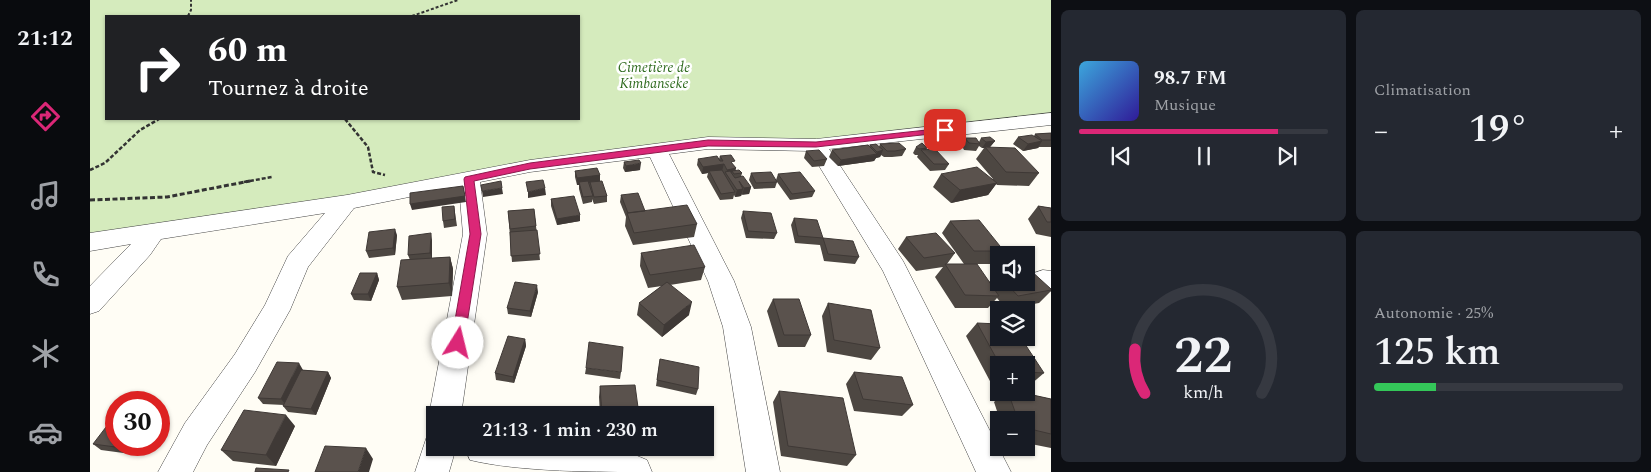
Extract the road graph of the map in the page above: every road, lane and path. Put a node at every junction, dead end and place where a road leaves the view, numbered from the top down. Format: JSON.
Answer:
{"nodes":[{"id":1,"x":191,"y":0,"type":"edge"},
{"id":2,"x":458,"y":0,"type":"edge"},
{"id":3,"x":188,"y":15,"type":"edge"},
{"id":4,"x":415,"y":15,"type":"edge"},
{"id":5,"x":1051,"y":119,"type":"edge"},
{"id":6,"x":157,"y":120,"type":"edge"},
{"id":7,"x":346,"y":120,"type":"edge"},
{"id":8,"x":816,"y":145,"type":"junction"},
{"id":9,"x":657,"y":150,"type":"junction"},
{"id":10,"x":90,"y":170,"type":"edge"},
{"id":11,"x":390,"y":176,"type":"dead end"},
{"id":12,"x":272,"y":177,"type":"dead end"},
{"id":13,"x":469,"y":179,"type":"junction"},
{"id":14,"x":90,"y":200,"type":"edge"},
{"id":15,"x":347,"y":202,"type":"junction"},
{"id":16,"x":154,"y":232,"type":"junction"},
{"id":17,"x":90,"y":242,"type":"edge"},
{"id":18,"x":90,"y":304,"type":"edge"},
{"id":19,"x":447,"y":406,"type":"edge"},
{"id":20,"x":437,"y":456,"type":"edge"},
{"id":21,"x":533,"y":456,"type":"edge"},
{"id":22,"x":175,"y":472,"type":"edge"},
{"id":23,"x":432,"y":472,"type":"edge"},
{"id":24,"x":635,"y":472,"type":"edge"},
{"id":25,"x":764,"y":472,"type":"edge"},
{"id":26,"x":994,"y":472,"type":"edge"}],
"edges":[{"from":1,"to":3,"type":"path"},
{"from":2,"to":4,"type":"path"},
{"from":5,"to":8,"type":"street"},
{"from":6,"to":10,"type":"path"},
{"from":7,"to":11,"type":"path"},
{"from":8,"to":9,"type":"street"},
{"from":8,"to":26,"type":"street"},
{"from":9,"to":13,"type":"street"},
{"from":9,"to":25,"type":"street"},
{"from":12,"to":14,"type":"path"},
{"from":13,"to":15,"type":"street"},
{"from":13,"to":19,"type":"street"},
{"from":15,"to":16,"type":"street"},
{"from":15,"to":22,"type":"street"},
{"from":16,"to":17,"type":"street"},
{"from":16,"to":18,"type":"street"},
{"from":20,"to":23,"type":"street"},
{"from":21,"to":24,"type":"street"}]}
